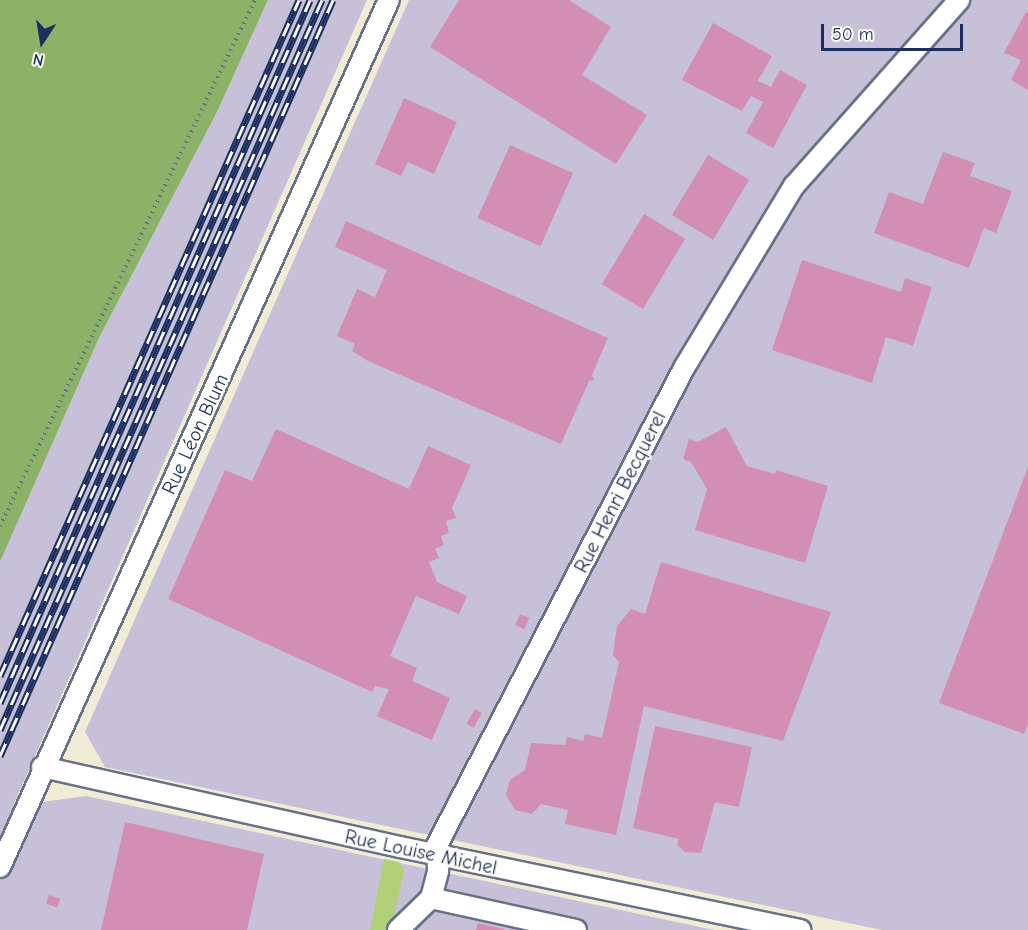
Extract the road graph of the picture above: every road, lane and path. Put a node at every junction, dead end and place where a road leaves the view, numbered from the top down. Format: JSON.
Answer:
{"nodes":[{"id":1,"x":255,"y":0,"type":"edge"},
{"id":2,"x":389,"y":0,"type":"edge"},
{"id":3,"x":959,"y":0,"type":"edge"},
{"id":4,"x":0,"y":526,"type":"edge"},
{"id":5,"x":42,"y":767,"type":"junction"},
{"id":6,"x":439,"y":855,"type":"junction"},
{"id":7,"x":0,"y":867,"type":"edge"},
{"id":8,"x":431,"y":898,"type":"junction"},
{"id":9,"x":398,"y":930,"type":"edge"},
{"id":10,"x":576,"y":930,"type":"edge"},
{"id":11,"x":801,"y":930,"type":"edge"}],
"edges":[{"from":1,"to":4,"type":"path"},
{"from":2,"to":5,"type":"street","name":"Rue Léon Blum"},
{"from":3,"to":6,"type":"street","name":"Rue Henri Becquerel"},
{"from":5,"to":6,"type":"street","name":"Rue Louise Michel"},
{"from":5,"to":7,"type":"street","name":"Rue Léon Blum"},
{"from":6,"to":8,"type":"street","name":"Rue Henri Becquerel"},
{"from":6,"to":11,"type":"street","name":"Rue Louise Michel"},
{"from":8,"to":9,"type":"street"},
{"from":8,"to":10,"type":"street"}]}
